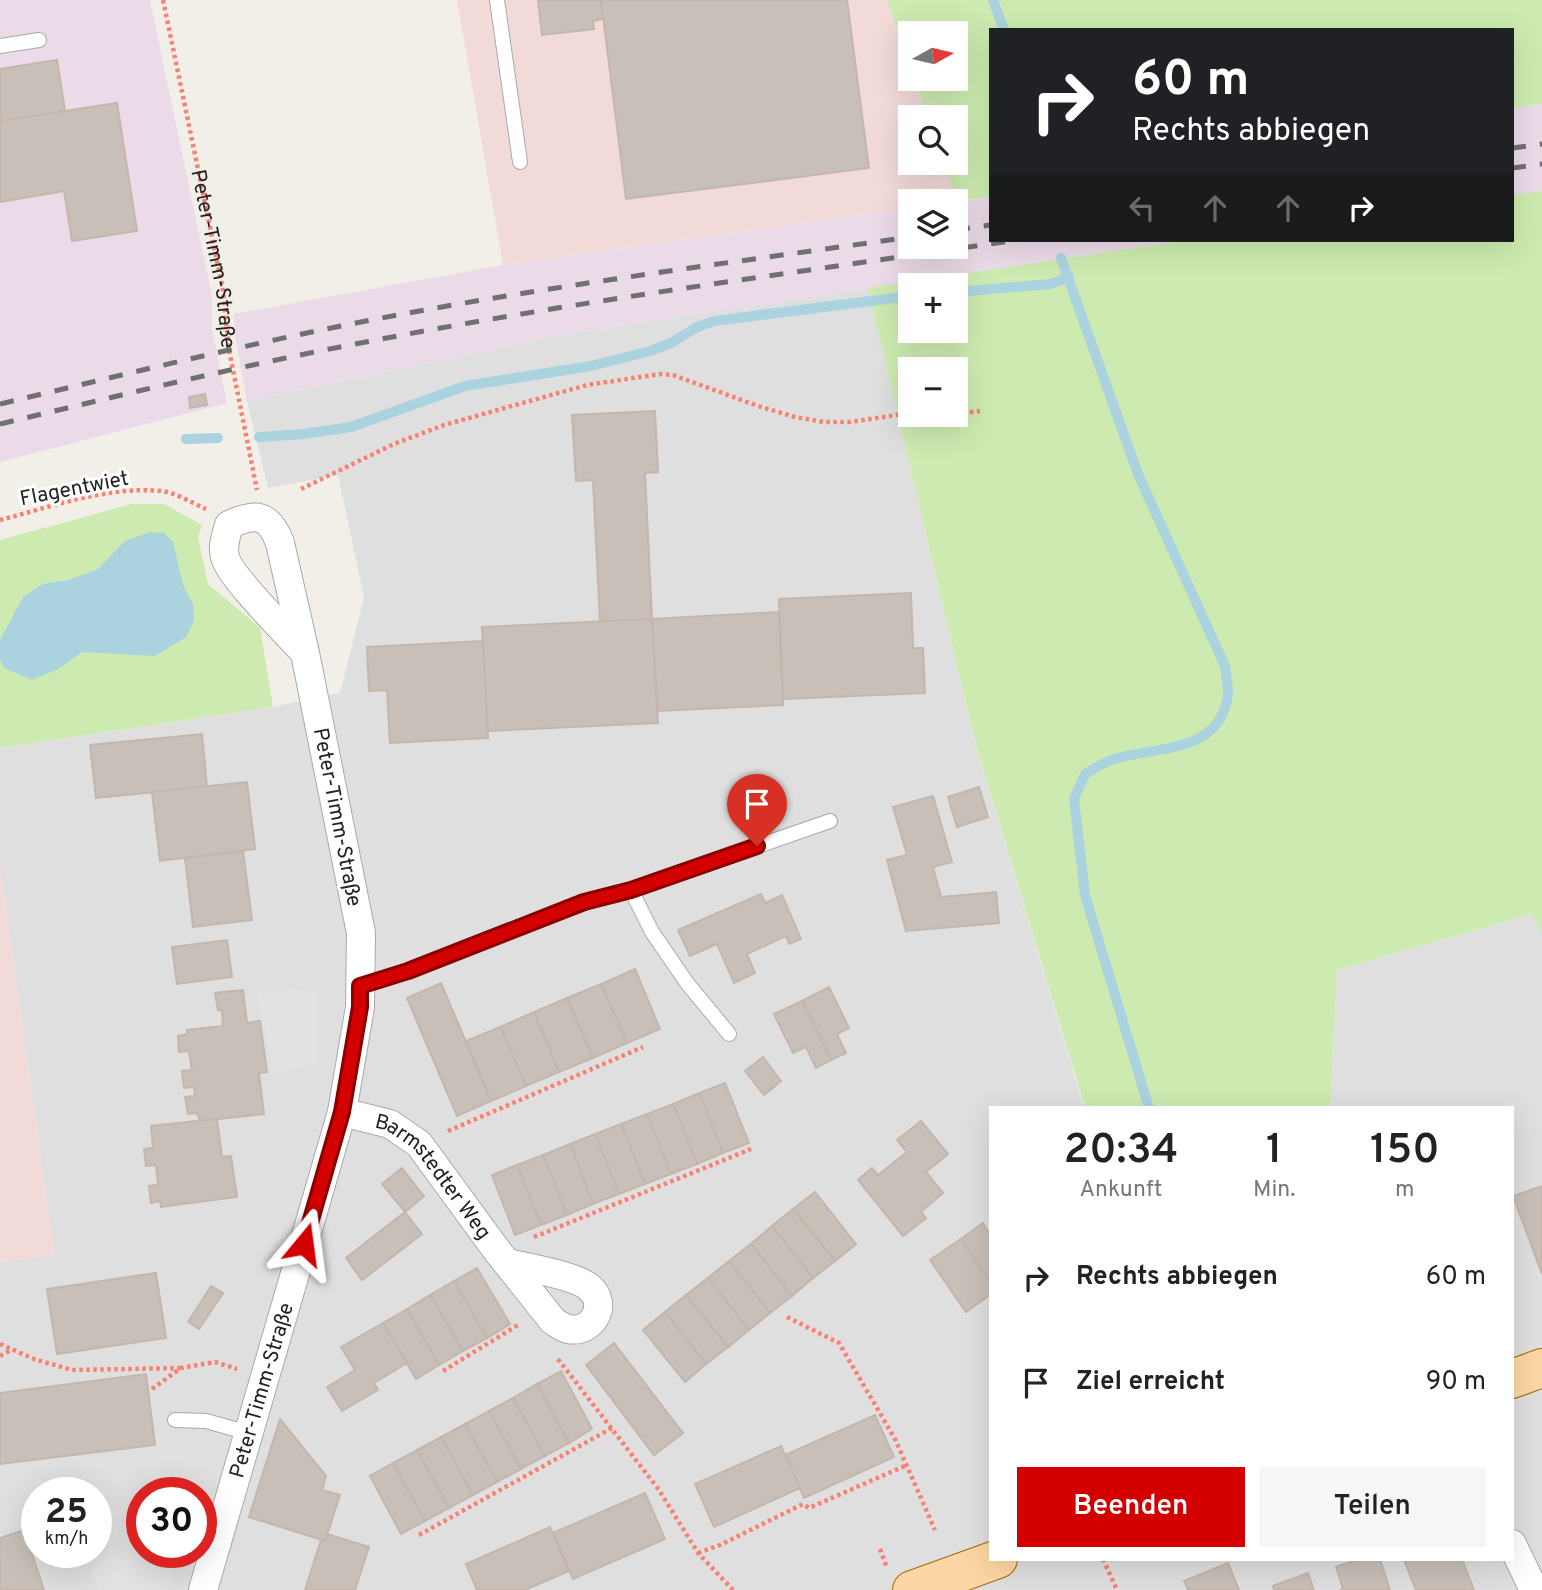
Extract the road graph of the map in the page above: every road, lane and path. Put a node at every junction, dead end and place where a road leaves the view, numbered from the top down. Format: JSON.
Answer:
{"nodes":[{"id":1,"x":163,"y":0,"type":"edge"},
{"id":2,"x":497,"y":0,"type":"edge"},
{"id":3,"x":39,"y":40,"type":"dead end"},
{"id":4,"x":0,"y":46,"type":"edge"},
{"id":5,"x":520,"y":162,"type":"dead end"},
{"id":6,"x":980,"y":411,"type":"dead end"},
{"id":7,"x":968,"y":412,"type":"edge"},
{"id":8,"x":898,"y":415,"type":"edge"},
{"id":9,"x":301,"y":489,"type":"dead end"},
{"id":10,"x":262,"y":518,"type":"junction"},
{"id":11,"x":0,"y":520,"type":"edge"},
{"id":12,"x":229,"y":525,"type":"junction"},
{"id":13,"x":305,"y":653,"type":"junction"},
{"id":14,"x":830,"y":821,"type":"dead end"},
{"id":15,"x":631,"y":890,"type":"junction"},
{"id":16,"x":360,"y":986,"type":"junction"},
{"id":17,"x":729,"y":1034,"type":"dead end"},
{"id":18,"x":643,"y":1047,"type":"dead end"},
{"id":19,"x":342,"y":1112,"type":"junction"},
{"id":20,"x":419,"y":1144,"type":"junction"},
{"id":21,"x":751,"y":1149,"type":"dead end"},
{"id":22,"x":503,"y":1257,"type":"joint"},
{"id":23,"x":787,"y":1317,"type":"dead end"},
{"id":24,"x":527,"y":1320,"type":"dead end"},
{"id":25,"x":0,"y":1344,"type":"edge"},
{"id":26,"x":12,"y":1349,"type":"junction"},
{"id":27,"x":552,"y":1352,"type":"dead end"},
{"id":28,"x":0,"y":1356,"type":"edge"},
{"id":29,"x":181,"y":1368,"type":"junction"},
{"id":30,"x":1542,"y":1368,"type":"edge"},
{"id":31,"x":443,"y":1371,"type":"dead end"},
{"id":32,"x":265,"y":1377,"type":"junction"},
{"id":33,"x":1514,"y":1378,"type":"edge"},
{"id":34,"x":152,"y":1389,"type":"dead end"},
{"id":35,"x":175,"y":1420,"type":"dead end"},
{"id":36,"x":612,"y":1428,"type":"junction"},
{"id":37,"x":249,"y":1433,"type":"junction"},
{"id":38,"x":907,"y":1465,"type":"junction"},
{"id":39,"x":934,"y":1530,"type":"dead end"},
{"id":40,"x":419,"y":1535,"type":"dead end"},
{"id":41,"x":1514,"y":1548,"type":"edge"},
{"id":42,"x":698,"y":1553,"type":"junction"},
{"id":43,"x":992,"y":1561,"type":"edge"},
{"id":44,"x":1104,"y":1561,"type":"edge"},
{"id":45,"x":203,"y":1590,"type":"edge"},
{"id":46,"x":733,"y":1590,"type":"edge"},
{"id":47,"x":912,"y":1590,"type":"edge"},
{"id":48,"x":1117,"y":1590,"type":"edge"},
{"id":49,"x":1534,"y":1590,"type":"edge"}],
"edges":[{"from":1,"to":10,"type":"path","name":"Peter-Timm-Straße"},
{"from":2,"to":5,"type":"lane"},
{"from":3,"to":4,"type":"lane"},
{"from":6,"to":7,"type":"path"},
{"from":8,"to":9,"type":"path"},
{"from":10,"to":12,"type":"street"},
{"from":10,"to":13,"type":"street","name":"Peter-Timm-Straße"},
{"from":11,"to":12,"type":"path","name":"Flagentwiet"},
{"from":12,"to":13,"type":"street"},
{"from":13,"to":16,"type":"street","name":"Peter-Timm-Straße"},
{"from":14,"to":15,"type":"lane"},
{"from":15,"to":16,"type":"lane"},
{"from":15,"to":17,"type":"lane"},
{"from":16,"to":19,"type":"street","name":"Peter-Timm-Straße"},
{"from":18,"to":20,"type":"path"},
{"from":19,"to":20,"type":"street","name":"Barmstedter Weg"},
{"from":19,"to":32,"type":"street","name":"Peter-Timm-Straße"},
{"from":20,"to":22,"type":"street","name":"Barmstedter Weg"},
{"from":21,"to":22,"type":"path"},
{"from":23,"to":38,"type":"path"},
{"from":24,"to":31,"type":"path"},
{"from":25,"to":26,"type":"path"},
{"from":26,"to":28,"type":"path"},
{"from":26,"to":29,"type":"path"},
{"from":27,"to":36,"type":"path"},
{"from":29,"to":32,"type":"path"},
{"from":29,"to":34,"type":"path"},
{"from":30,"to":33,"type":"main road"},
{"from":32,"to":37,"type":"street","name":"Peter-Timm-Straße"},
{"from":35,"to":37,"type":"lane"},
{"from":36,"to":40,"type":"path"},
{"from":36,"to":42,"type":"path"},
{"from":37,"to":45,"type":"street","name":"Peter-Timm-Straße"},
{"from":38,"to":39,"type":"path"},
{"from":38,"to":42,"type":"path"},
{"from":41,"to":49,"type":"street"},
{"from":42,"to":46,"type":"path"},
{"from":43,"to":47,"type":"main road"},
{"from":44,"to":48,"type":"path"}]}
